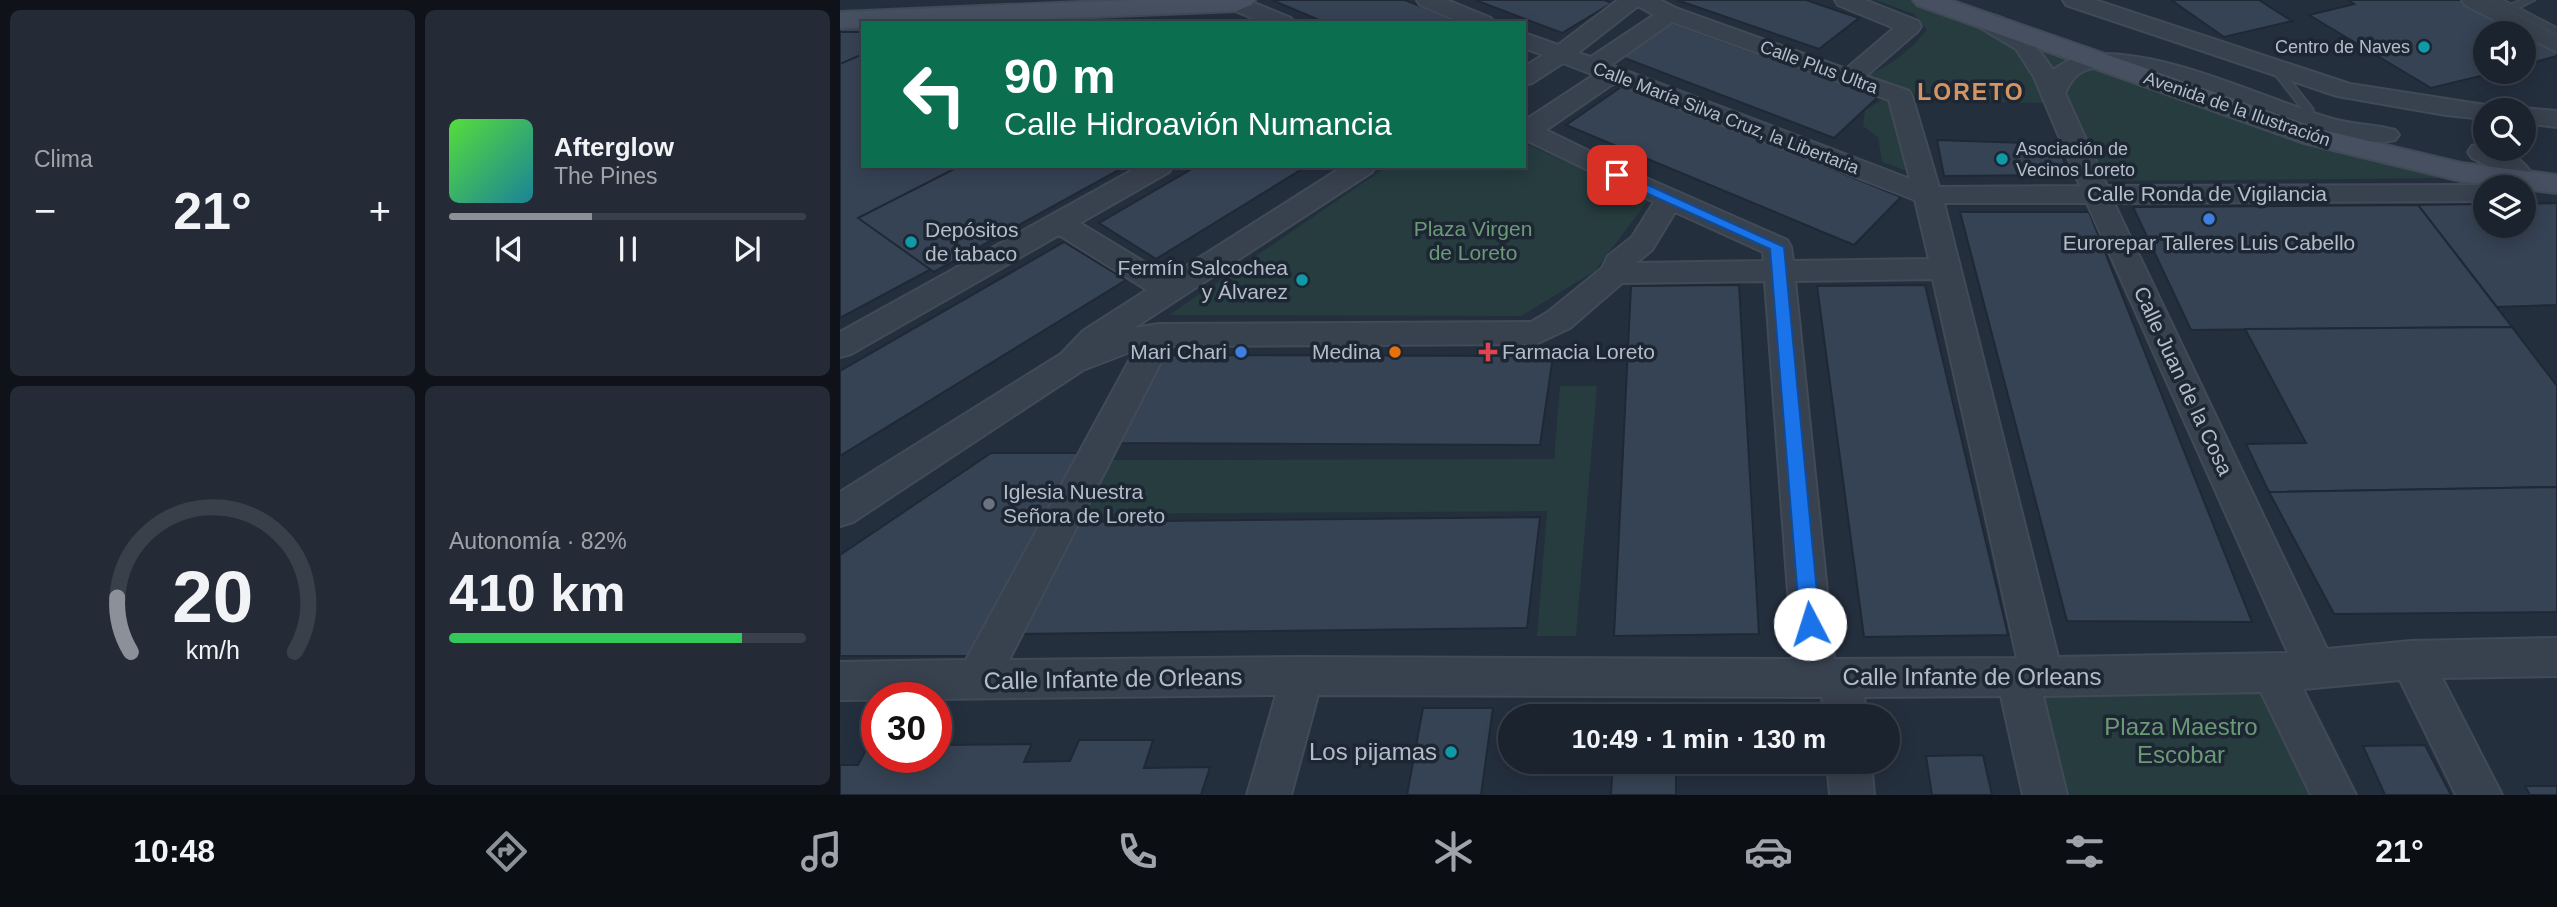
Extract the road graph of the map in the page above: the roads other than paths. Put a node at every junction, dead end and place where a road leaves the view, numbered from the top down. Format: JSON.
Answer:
{"nodes":[{"id":1,"x":1428,"y":0,"type":"edge"},
{"id":2,"x":1632,"y":0,"type":"edge"},
{"id":3,"x":1643,"y":0,"type":"edge"},
{"id":4,"x":1846,"y":0,"type":"edge"},
{"id":5,"x":1926,"y":0,"type":"edge"},
{"id":6,"x":2074,"y":0,"type":"edge"},
{"id":7,"x":2473,"y":0,"type":"edge"},
{"id":8,"x":2495,"y":0,"type":"edge"},
{"id":9,"x":2530,"y":0,"type":"edge"},
{"id":10,"x":1239,"y":2,"type":"edge"},
{"id":11,"x":2510,"y":8,"type":"junction"},
{"id":12,"x":1985,"y":10,"type":"edge"},
{"id":13,"x":1670,"y":14,"type":"junction"},
{"id":14,"x":843,"y":19,"type":"edge"},
{"id":15,"x":1279,"y":21,"type":"edge"},
{"id":16,"x":1478,"y":21,"type":"edge"},
{"id":17,"x":2557,"y":32,"type":"edge"},
{"id":18,"x":1526,"y":41,"type":"edge"},
{"id":19,"x":2557,"y":45,"type":"edge"},
{"id":20,"x":1560,"y":55,"type":"junction"},
{"id":21,"x":2098,"y":60,"type":"junction"},
{"id":22,"x":1602,"y":70,"type":"junction"},
{"id":23,"x":2277,"y":70,"type":"junction"},
{"id":24,"x":1526,"y":77,"type":"edge"},
{"id":25,"x":1849,"y":78,"type":"junction"},
{"id":26,"x":2053,"y":93,"type":"junction"},
{"id":27,"x":2309,"y":111,"type":"junction"},
{"id":28,"x":2473,"y":111,"type":"edge"},
{"id":29,"x":2536,"y":117,"type":"edge"},
{"id":30,"x":2557,"y":119,"type":"edge"},
{"id":31,"x":1526,"y":130,"type":"edge"},
{"id":32,"x":2386,"y":135,"type":"junction"},
{"id":33,"x":2473,"y":151,"type":"edge"},
{"id":34,"x":2500,"y":161,"type":"edge"},
{"id":35,"x":2536,"y":161,"type":"edge"},
{"id":36,"x":2557,"y":164,"type":"edge"},
{"id":37,"x":1156,"y":168,"type":"edge"},
{"id":38,"x":1360,"y":168,"type":"edge"},
{"id":39,"x":2473,"y":175,"type":"edge"},
{"id":40,"x":2517,"y":175,"type":"edge"},
{"id":41,"x":2557,"y":185,"type":"edge"},
{"id":42,"x":2536,"y":186,"type":"edge"},
{"id":43,"x":2473,"y":193,"type":"edge"},
{"id":44,"x":1928,"y":195,"type":"junction"},
{"id":45,"x":2097,"y":195,"type":"junction"},
{"id":46,"x":1670,"y":198,"type":"junction"},
{"id":47,"x":1059,"y":223,"type":"junction"},
{"id":48,"x":1945,"y":269,"type":"junction"},
{"id":49,"x":1779,"y":270,"type":"junction"},
{"id":50,"x":1615,"y":273,"type":"junction"},
{"id":51,"x":1169,"y":290,"type":"junction"},
{"id":52,"x":1148,"y":327,"type":"junction"},
{"id":53,"x":840,"y":346,"type":"edge"},
{"id":54,"x":840,"y":511,"type":"edge"},
{"id":55,"x":2557,"y":657,"type":"edge"},
{"id":56,"x":2411,"y":660,"type":"junction"},
{"id":57,"x":2315,"y":667,"type":"junction"},
{"id":58,"x":2273,"y":673,"type":"junction"},
{"id":59,"x":1302,"y":676,"type":"junction"},
{"id":60,"x":2030,"y":677,"type":"junction"},
{"id":61,"x":977,"y":680,"type":"junction"},
{"id":62,"x":840,"y":681,"type":"edge"},
{"id":63,"x":1833,"y":691,"type":"edge"},
{"id":64,"x":1850,"y":774,"type":"edge"},
{"id":65,"x":1269,"y":795,"type":"edge"},
{"id":66,"x":1852,"y":795,"type":"edge"},
{"id":67,"x":2045,"y":795,"type":"edge"},
{"id":68,"x":2334,"y":795,"type":"edge"},
{"id":69,"x":2480,"y":795,"type":"edge"}],
"edges":[{"from":1,"to":16,"type":"street"},
{"from":2,"to":20,"type":"street"},
{"from":3,"to":13,"type":"street","name":"Calle Plus Ultra"},
{"from":4,"to":25,"type":"street"},
{"from":5,"to":12,"type":"main road","name":"Avenida de la Ilustración"},
{"from":6,"to":23,"type":"street"},
{"from":7,"to":19,"type":"street"},
{"from":8,"to":11,"type":"lane"},
{"from":9,"to":11,"type":"lane"},
{"from":10,"to":14,"type":"main road"},
{"from":10,"to":15,"type":"street"},
{"from":11,"to":17,"type":"lane"},
{"from":12,"to":21,"type":"main road","name":"Avenida de la Ilustración"},
{"from":12,"to":26,"type":"street","name":"Calle Juan de la Cosa"},
{"from":12,"to":27,"type":"main road","name":"Avenida de la Ilustración"},
{"from":13,"to":22,"type":"street"},
{"from":13,"to":25,"type":"street","name":"Calle Plus Ultra"},
{"from":18,"to":20,"type":"street","name":"Calle María Silva Cruz, la Libertaria"},
{"from":20,"to":22,"type":"street","name":"Calle María Silva Cruz, la Libertaria"},
{"from":20,"to":24,"type":"street"},
{"from":21,"to":26,"type":"street"},
{"from":21,"to":32,"type":"street"},
{"from":21,"to":39,"type":"main road","name":"Avenida de la Ilustración"},
{"from":22,"to":31,"type":"street"},
{"from":22,"to":44,"type":"street","name":"Calle María Silva Cruz, la Libertaria"},
{"from":23,"to":27,"type":"lane"},
{"from":23,"to":28,"type":"street"},
{"from":25,"to":44,"type":"street","name":"Calle Plus Ultra"},
{"from":26,"to":45,"type":"street","name":"Calle Juan de la Cosa"},
{"from":27,"to":32,"type":"main road","name":"Avenida de la Ilustración"},
{"from":29,"to":30,"type":"street"},
{"from":31,"to":46,"type":"street"},
{"from":32,"to":33,"type":"main road","name":"Avenida de la Ilustración"},
{"from":34,"to":40,"type":"street"},
{"from":35,"to":36,"type":"main road","name":"Avenida de la Ilustración"},
{"from":37,"to":47,"type":"street"},
{"from":38,"to":51,"type":"street"},
{"from":41,"to":42,"type":"main road","name":"Avenida de la Ilustración"},
{"from":43,"to":45,"type":"street","name":"Calle Ronda de Vigilancia"},
{"from":44,"to":45,"type":"street","name":"Calle Ronda de Vigilancia"},
{"from":44,"to":48,"type":"street"},
{"from":45,"to":57,"type":"street","name":"Calle Juan de la Cosa"},
{"from":46,"to":49,"type":"street"},
{"from":46,"to":50,"type":"street"},
{"from":47,"to":51,"type":"street"},
{"from":47,"to":53,"type":"street"},
{"from":48,"to":49,"type":"street"},
{"from":48,"to":60,"type":"street"},
{"from":49,"to":50,"type":"street"},
{"from":49,"to":63,"type":"street"},
{"from":50,"to":52,"type":"street"},
{"from":51,"to":52,"type":"street"},
{"from":52,"to":54,"type":"street"},
{"from":52,"to":61,"type":"street"},
{"from":55,"to":56,"type":"street","name":"Calle Infante de Orleans"},
{"from":56,"to":57,"type":"street","name":"Calle Infante de Orleans"},
{"from":56,"to":69,"type":"street"},
{"from":57,"to":58,"type":"street","name":"Calle Infante de Orleans"},
{"from":58,"to":60,"type":"street","name":"Calle Infante de Orleans"},
{"from":58,"to":68,"type":"street"},
{"from":59,"to":61,"type":"street","name":"Calle Infante de Orleans"},
{"from":59,"to":63,"type":"street","name":"Calle Infante de Orleans"},
{"from":59,"to":65,"type":"street"},
{"from":60,"to":63,"type":"street","name":"Calle Infante de Orleans"},
{"from":60,"to":67,"type":"street"},
{"from":61,"to":62,"type":"street","name":"Calle Infante de Orleans"},
{"from":64,"to":66,"type":"street"}]}
